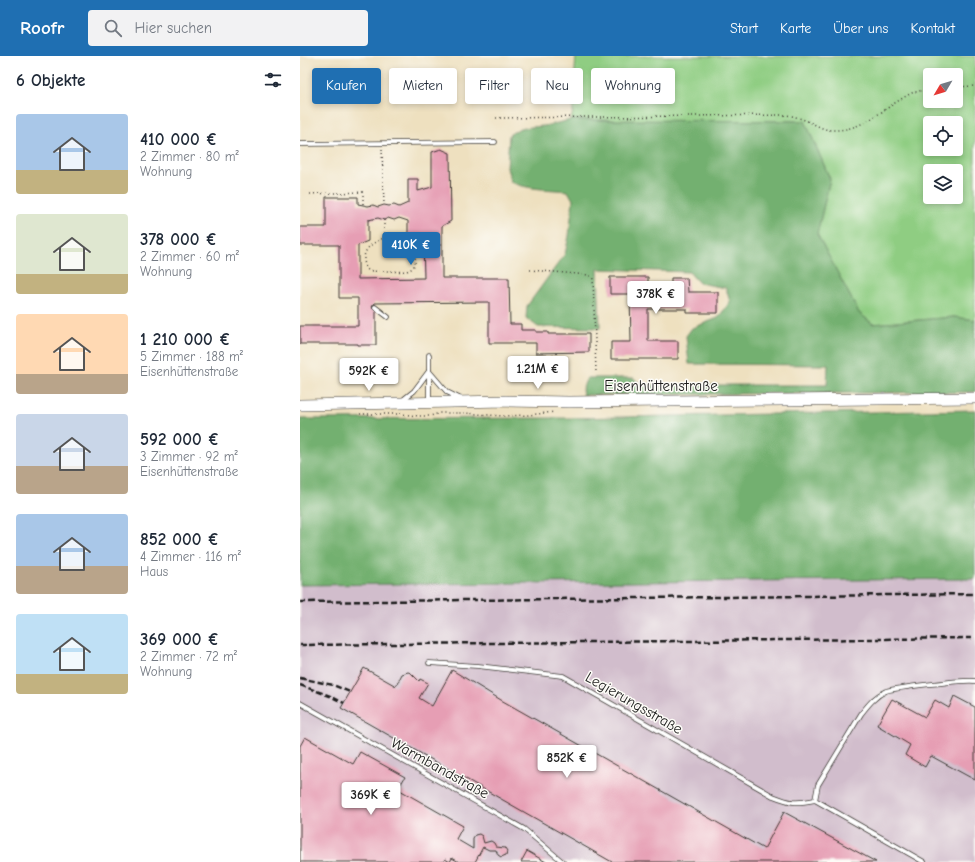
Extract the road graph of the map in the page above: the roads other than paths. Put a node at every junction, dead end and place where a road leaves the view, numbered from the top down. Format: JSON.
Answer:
{"nodes":[{"id":1,"x":495,"y":142,"type":"dead end"},
{"id":2,"x":300,"y":144,"type":"edge"},
{"id":3,"x":376,"y":307,"type":"dead end"},
{"id":4,"x":388,"y":317,"type":"dead end"},
{"id":5,"x":429,"y":355,"type":"dead end"},
{"id":6,"x":429,"y":371,"type":"junction"},
{"id":7,"x":975,"y":398,"type":"edge"},
{"id":8,"x":467,"y":402,"type":"junction"},
{"id":9,"x":398,"y":403,"type":"junction"},
{"id":10,"x":429,"y":403,"type":"junction"},
{"id":11,"x":300,"y":405,"type":"edge"},
{"id":12,"x":429,"y":663,"type":"dead end"},
{"id":13,"x":975,"y":681,"type":"edge"},
{"id":14,"x":300,"y":703,"type":"edge"},
{"id":15,"x":815,"y":800,"type":"junction"},
{"id":16,"x":563,"y":862,"type":"edge"},
{"id":17,"x":924,"y":862,"type":"edge"}],
"edges":[{"from":1,"to":2,"type":"lane"},
{"from":3,"to":4,"type":"lane"},
{"from":5,"to":6,"type":"lane"},
{"from":6,"to":8,"type":"lane"},
{"from":6,"to":9,"type":"lane"},
{"from":6,"to":10,"type":"lane"},
{"from":7,"to":8,"type":"street","name":"Eisenhüttenstraße"},
{"from":8,"to":10,"type":"street","name":"Eisenhüttenstraße"},
{"from":9,"to":10,"type":"street","name":"Eisenhüttenstraße"},
{"from":9,"to":11,"type":"street","name":"Eisenhüttenstraße"},
{"from":12,"to":15,"type":"lane","name":"Legierungsstraße"},
{"from":13,"to":15,"type":"lane"},
{"from":14,"to":16,"type":"lane","name":"Warmbandstraße"},
{"from":15,"to":17,"type":"lane"}]}
